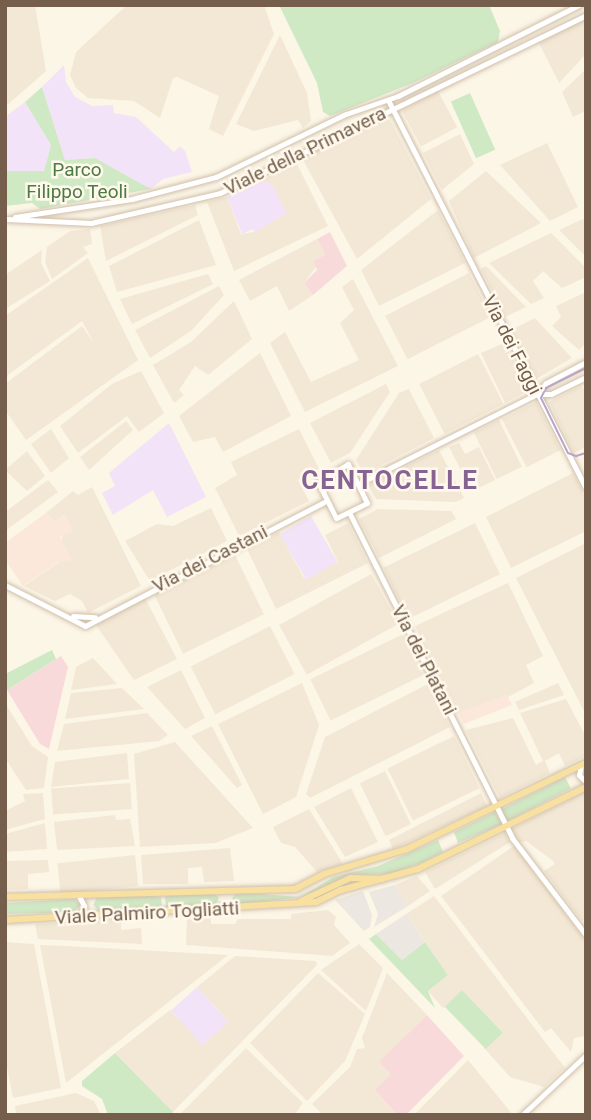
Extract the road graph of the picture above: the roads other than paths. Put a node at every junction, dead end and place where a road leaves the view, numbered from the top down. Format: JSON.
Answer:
{"nodes":[{"id":1,"x":579,"y":5,"type":"edge"},
{"id":2,"x":586,"y":15,"type":"edge"},
{"id":3,"x":388,"y":100,"type":"junction"},
{"id":4,"x":393,"y":108,"type":"junction"},
{"id":5,"x":6,"y":219,"type":"edge"},
{"id":6,"x":586,"y":362,"type":"edge"},
{"id":7,"x":586,"y":377,"type":"edge"},
{"id":8,"x":537,"y":394,"type":"junction"},
{"id":9,"x":360,"y":483,"type":"junction"},
{"id":10,"x":586,"y":488,"type":"edge"},
{"id":11,"x":324,"y":502,"type":"junction"},
{"id":12,"x":350,"y":514,"type":"junction"},
{"id":13,"x":5,"y":585,"type":"edge"},
{"id":14,"x":70,"y":616,"type":"junction"},
{"id":15,"x":95,"y":617,"type":"junction"},
{"id":16,"x":583,"y":764,"type":"edge"},
{"id":17,"x":586,"y":784,"type":"edge"},
{"id":18,"x":498,"y":806,"type":"junction"},
{"id":19,"x":507,"y":826,"type":"junction"},
{"id":20,"x":386,"y":880,"type":"junction"},
{"id":21,"x":78,"y":894,"type":"junction"},
{"id":22,"x":5,"y":897,"type":"edge"},
{"id":23,"x":289,"y":905,"type":"junction"},
{"id":24,"x":299,"y":905,"type":"junction"},
{"id":25,"x":80,"y":916,"type":"junction"},
{"id":26,"x":5,"y":920,"type":"edge"},
{"id":27,"x":586,"y":934,"type":"edge"},
{"id":28,"x":586,"y":1055,"type":"edge"},
{"id":29,"x":522,"y":1115,"type":"edge"}],
"edges":[{"from":1,"to":3,"type":"street","name":"Viale della Primavera"},
{"from":2,"to":4,"type":"street","name":"Viale della Primavera"},
{"from":3,"to":4,"type":"street","name":"Via dei Faggi"},
{"from":3,"to":5,"type":"street","name":"Viale della Primavera"},
{"from":4,"to":5,"type":"street","name":"Viale della Primavera"},
{"from":4,"to":8,"type":"street","name":"Via dei Faggi"},
{"from":6,"to":8,"type":"street"},
{"from":7,"to":8,"type":"street"},
{"from":8,"to":9,"type":"street"},
{"from":8,"to":10,"type":"street","name":"Via dei Faggi"},
{"from":9,"to":11,"type":"street"},
{"from":9,"to":12,"type":"street"},
{"from":11,"to":12,"type":"street"},
{"from":11,"to":15,"type":"street","name":"Via dei Castani"},
{"from":12,"to":18,"type":"street","name":"Via dei Platani"},
{"from":13,"to":14,"type":"street"},
{"from":14,"to":15,"type":"street","name":"Via dei Castani"},
{"from":14,"to":15,"type":"street","name":"Via dei Castani"},
{"from":16,"to":17,"type":"street"},
{"from":16,"to":18,"type":"main road","name":"Viale Palmiro Togliatti"},
{"from":17,"to":19,"type":"main road","name":"Viale Palmiro Togliatti"},
{"from":18,"to":19,"type":"street","name":"Via dei Platani"},
{"from":18,"to":21,"type":"main road","name":"Viale Palmiro Togliatti"},
{"from":19,"to":20,"type":"main road","name":"Viale Palmiro Togliatti"},
{"from":19,"to":27,"type":"street","name":"Via dei Platani"},
{"from":20,"to":23,"type":"main road","name":"Viale Palmiro Togliatti"},
{"from":20,"to":24,"type":"main road","name":"Viale Palmiro Togliatti"},
{"from":20,"to":24,"type":"main road","name":"Viale Palmiro Togliatti"},
{"from":21,"to":22,"type":"main road","name":"Viale Palmiro Togliatti"},
{"from":21,"to":25,"type":"street"},
{"from":23,"to":24,"type":"main road","name":"Viale Palmiro Togliatti"},
{"from":23,"to":25,"type":"main road","name":"Viale Palmiro Togliatti"},
{"from":25,"to":26,"type":"main road","name":"Viale Palmiro Togliatti"},
{"from":28,"to":29,"type":"street"}]}
